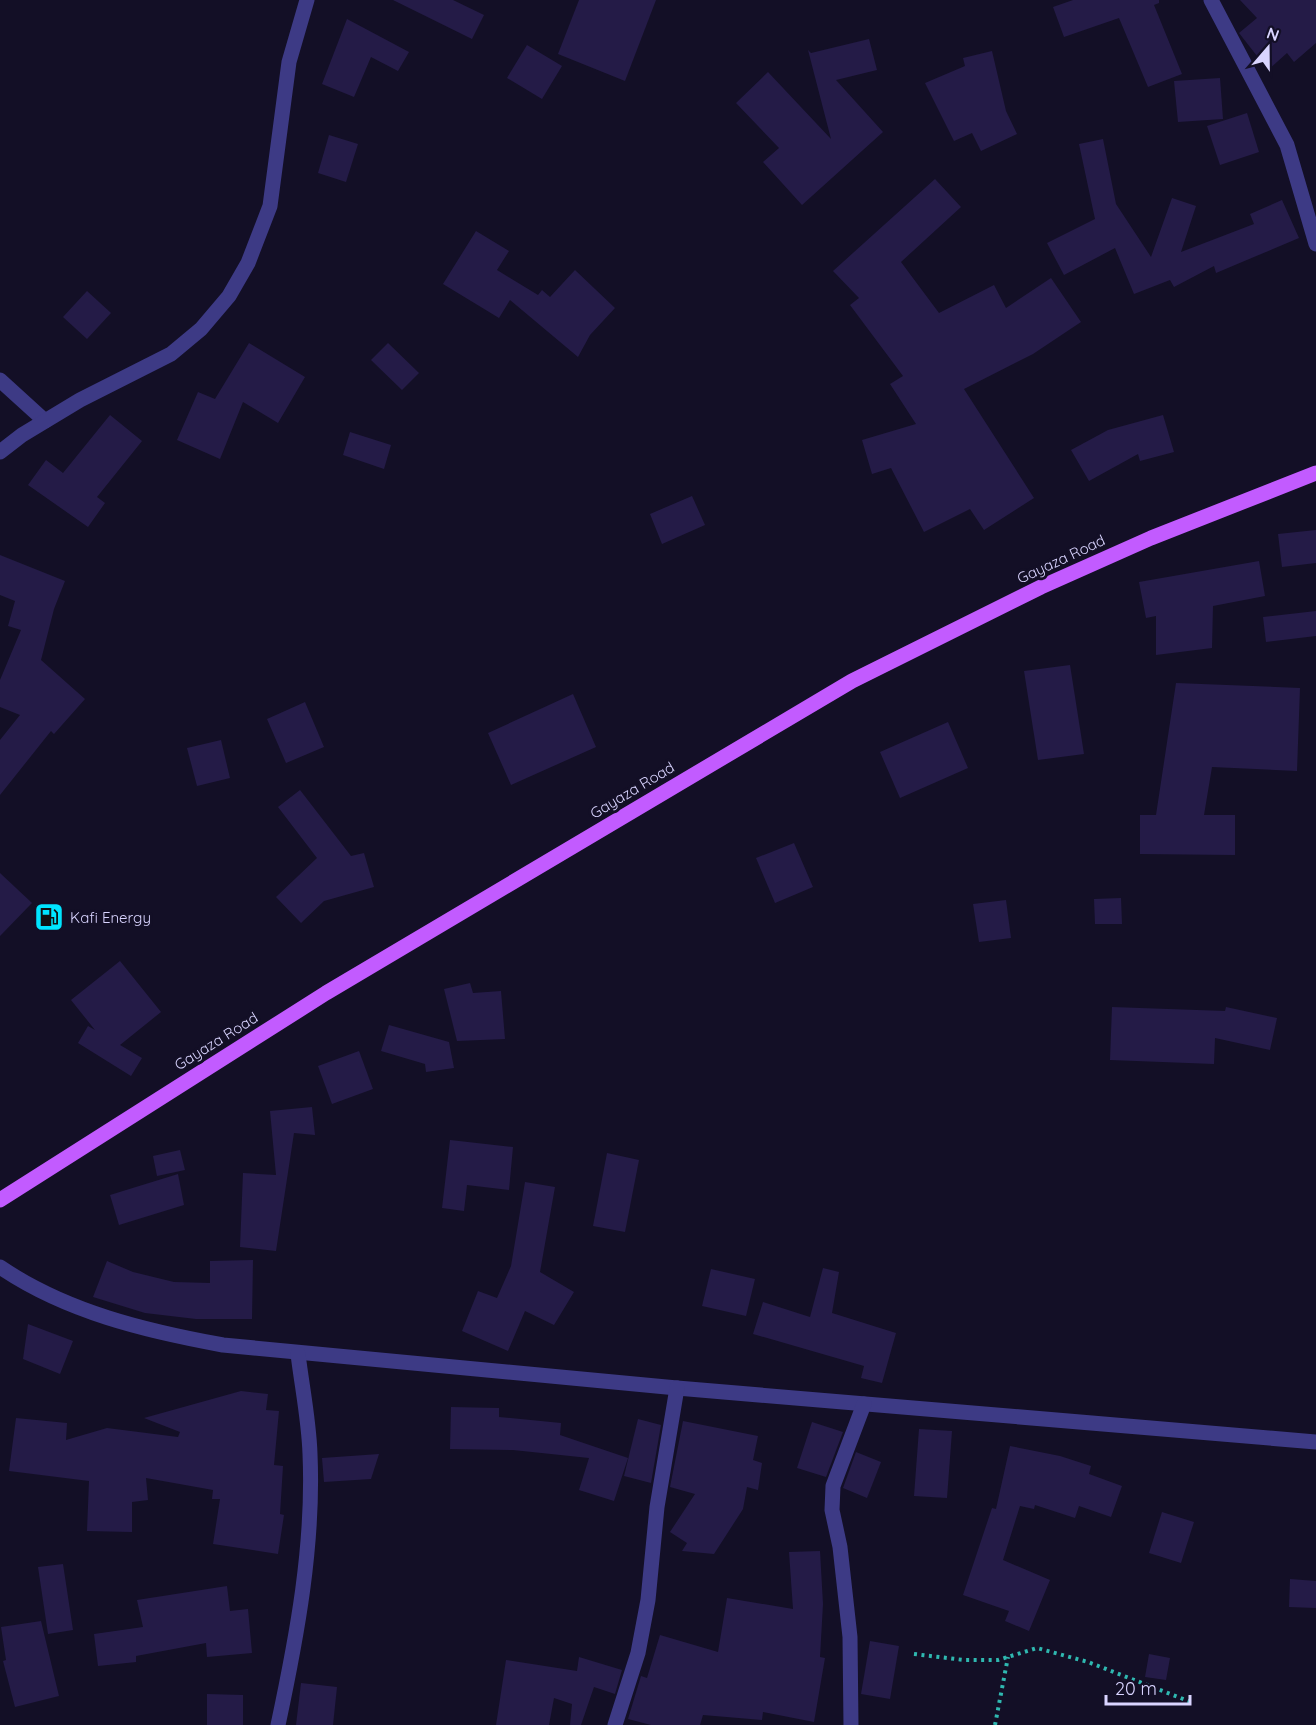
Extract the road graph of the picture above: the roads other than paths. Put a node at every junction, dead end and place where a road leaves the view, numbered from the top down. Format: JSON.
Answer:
{"nodes":[{"id":1,"x":307,"y":0,"type":"edge"},
{"id":2,"x":1211,"y":0,"type":"edge"},
{"id":3,"x":1316,"y":244,"type":"edge"},
{"id":4,"x":0,"y":380,"type":"edge"},
{"id":5,"x":45,"y":421,"type":"junction"},
{"id":6,"x":0,"y":452,"type":"edge"},
{"id":7,"x":1316,"y":473,"type":"edge"},
{"id":8,"x":0,"y":1200,"type":"edge"},
{"id":9,"x":0,"y":1267,"type":"edge"},
{"id":10,"x":298,"y":1354,"type":"junction"},
{"id":11,"x":677,"y":1388,"type":"junction"},
{"id":12,"x":864,"y":1404,"type":"junction"},
{"id":13,"x":1316,"y":1442,"type":"edge"},
{"id":14,"x":278,"y":1725,"type":"edge"},
{"id":15,"x":615,"y":1725,"type":"edge"},
{"id":16,"x":851,"y":1725,"type":"edge"}],
"edges":[{"from":1,"to":5,"type":"street"},
{"from":2,"to":3,"type":"street"},
{"from":4,"to":5,"type":"street"},
{"from":5,"to":6,"type":"street"},
{"from":7,"to":8,"type":"main road","name":"Gayaza Road"},
{"from":9,"to":10,"type":"street"},
{"from":10,"to":11,"type":"street"},
{"from":10,"to":14,"type":"street"},
{"from":11,"to":12,"type":"street"},
{"from":11,"to":15,"type":"street"},
{"from":12,"to":13,"type":"street"},
{"from":12,"to":16,"type":"street"}]}
